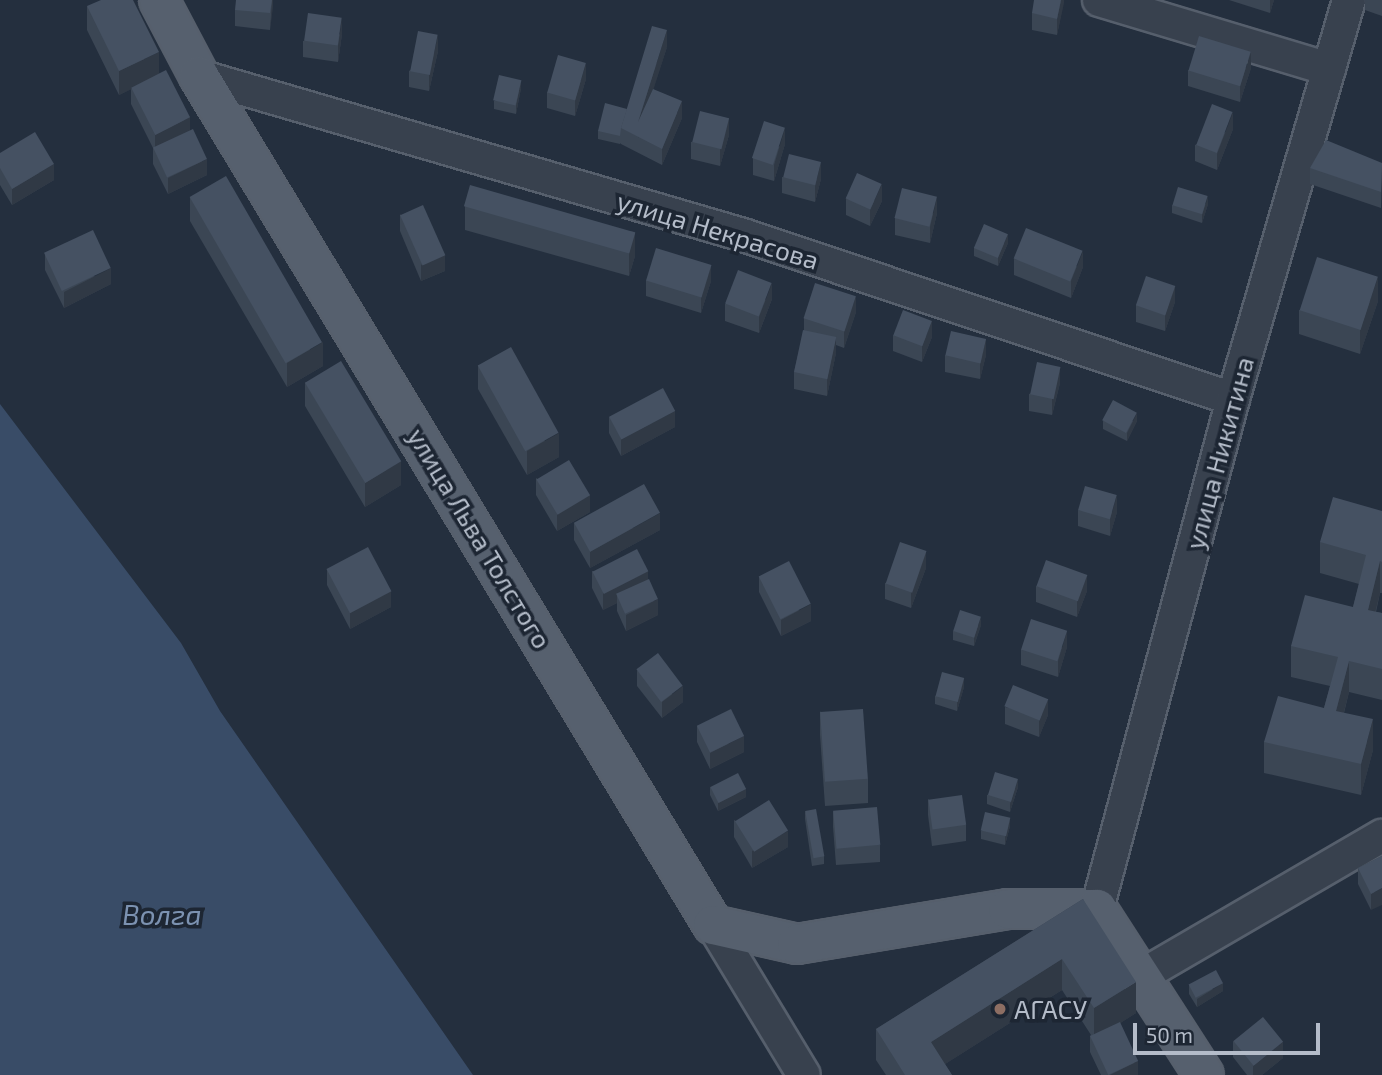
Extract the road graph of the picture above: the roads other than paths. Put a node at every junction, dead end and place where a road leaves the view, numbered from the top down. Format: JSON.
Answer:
{"nodes":[{"id":1,"x":159,"y":0,"type":"edge"},
{"id":2,"x":1099,"y":0,"type":"edge"},
{"id":3,"x":1349,"y":0,"type":"edge"},
{"id":4,"x":1329,"y":69,"type":"junction"},
{"id":5,"x":200,"y":76,"type":"junction"},
{"id":6,"x":1233,"y":399,"type":"junction"},
{"id":7,"x":1382,"y":836,"type":"edge"},
{"id":8,"x":1097,"y":909,"type":"junction"},
{"id":9,"x":713,"y":925,"type":"junction"},
{"id":10,"x":1141,"y":976,"type":"junction"},
{"id":11,"x":804,"y":1075,"type":"edge"},
{"id":12,"x":1204,"y":1075,"type":"edge"}],
"edges":[{"from":1,"to":5,"type":"main road","name":"улица Льва Толстого"},
{"from":2,"to":4,"type":"street"},
{"from":3,"to":4,"type":"street","name":"улица Никитина"},
{"from":4,"to":6,"type":"street","name":"улица Никитина"},
{"from":5,"to":6,"type":"street","name":"улица Некрасова"},
{"from":5,"to":9,"type":"main road","name":"улица Льва Толстого"},
{"from":6,"to":8,"type":"street","name":"улица Никитина"},
{"from":7,"to":10,"type":"street"},
{"from":8,"to":9,"type":"main road"},
{"from":8,"to":10,"type":"main road"},
{"from":9,"to":11,"type":"street","name":"улица Льва Толстого"},
{"from":10,"to":12,"type":"main road"}]}
